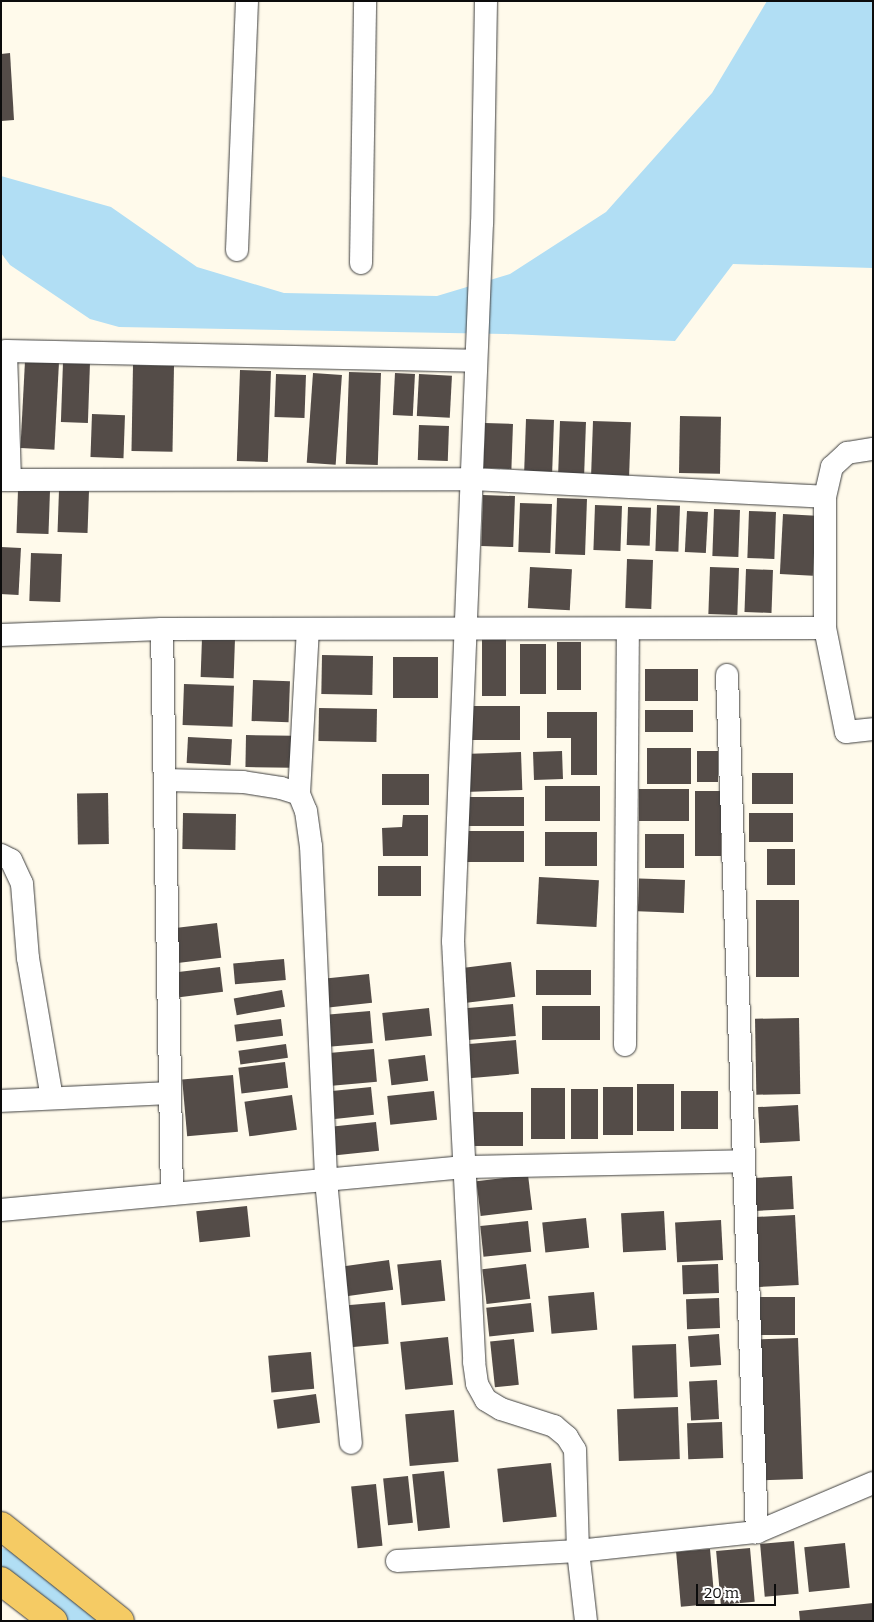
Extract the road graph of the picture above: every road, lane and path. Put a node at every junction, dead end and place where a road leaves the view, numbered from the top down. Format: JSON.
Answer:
{"nodes":[{"id":1,"x":248,"y":1,"type":"edge"},
{"id":2,"x":365,"y":1,"type":"edge"},
{"id":3,"x":486,"y":1,"type":"edge"},
{"id":4,"x":237,"y":250,"type":"dead end"},
{"id":5,"x":361,"y":263,"type":"dead end"},
{"id":6,"x":4,"y":352,"type":"edge"},
{"id":7,"x":476,"y":361,"type":"junction"},
{"id":8,"x":873,"y":449,"type":"edge"},
{"id":9,"x":472,"y":479,"type":"junction"},
{"id":10,"x":5,"y":480,"type":"edge"},
{"id":11,"x":824,"y":497,"type":"junction"},
{"id":12,"x":825,"y":628,"type":"junction"},
{"id":13,"x":162,"y":629,"type":"junction"},
{"id":14,"x":308,"y":629,"type":"junction"},
{"id":15,"x":466,"y":629,"type":"junction"},
{"id":16,"x":628,"y":629,"type":"junction"},
{"id":17,"x":1,"y":636,"type":"edge"},
{"id":18,"x":728,"y":675,"type":"dead end"},
{"id":19,"x":873,"y":728,"type":"edge"},
{"id":20,"x":165,"y":780,"type":"junction"},
{"id":21,"x":299,"y":794,"type":"junction"},
{"id":22,"x":1,"y":855,"type":"edge"},
{"id":23,"x":625,"y":1044,"type":"dead end"},
{"id":24,"x":170,"y":1093,"type":"junction"},
{"id":25,"x":52,"y":1098,"type":"junction"},
{"id":26,"x":1,"y":1100,"type":"edge"},
{"id":27,"x":744,"y":1161,"type":"junction"},
{"id":28,"x":467,"y":1167,"type":"junction"},
{"id":29,"x":326,"y":1180,"type":"junction"},
{"id":30,"x":172,"y":1194,"type":"junction"},
{"id":31,"x":1,"y":1210,"type":"edge"},
{"id":32,"x":351,"y":1443,"type":"dead end"},
{"id":33,"x":873,"y":1483,"type":"edge"},
{"id":34,"x":1,"y":1526,"type":"edge"},
{"id":35,"x":757,"y":1532,"type":"junction"},
{"id":36,"x":578,"y":1550,"type":"junction"},
{"id":37,"x":397,"y":1561,"type":"dead end"},
{"id":38,"x":1,"y":1582,"type":"edge"},
{"id":39,"x":53,"y":1621,"type":"edge"},
{"id":40,"x":120,"y":1621,"type":"edge"},
{"id":41,"x":586,"y":1621,"type":"edge"}],
"edges":[{"from":1,"to":4,"type":"street"},
{"from":2,"to":5,"type":"street"},
{"from":3,"to":7,"type":"street"},
{"from":6,"to":7,"type":"street"},
{"from":6,"to":10,"type":"street"},
{"from":7,"to":9,"type":"street"},
{"from":8,"to":11,"type":"street"},
{"from":9,"to":10,"type":"street"},
{"from":9,"to":11,"type":"street"},
{"from":9,"to":15,"type":"street"},
{"from":11,"to":12,"type":"street"},
{"from":12,"to":16,"type":"street"},
{"from":12,"to":19,"type":"street"},
{"from":13,"to":14,"type":"street"},
{"from":13,"to":17,"type":"street"},
{"from":13,"to":20,"type":"street"},
{"from":14,"to":15,"type":"street"},
{"from":14,"to":21,"type":"street"},
{"from":15,"to":16,"type":"street"},
{"from":15,"to":28,"type":"street"},
{"from":16,"to":23,"type":"street"},
{"from":18,"to":27,"type":"street"},
{"from":20,"to":21,"type":"street"},
{"from":20,"to":24,"type":"street"},
{"from":21,"to":29,"type":"street"},
{"from":22,"to":25,"type":"street"},
{"from":24,"to":25,"type":"street"},
{"from":24,"to":30,"type":"street"},
{"from":25,"to":26,"type":"street"},
{"from":27,"to":28,"type":"street"},
{"from":27,"to":35,"type":"street"},
{"from":28,"to":29,"type":"street"},
{"from":28,"to":36,"type":"street"},
{"from":29,"to":30,"type":"street"},
{"from":29,"to":32,"type":"street"},
{"from":30,"to":31,"type":"street"},
{"from":33,"to":35,"type":"street"},
{"from":34,"to":40,"type":"main road"},
{"from":35,"to":36,"type":"street"},
{"from":36,"to":37,"type":"street"},
{"from":36,"to":41,"type":"street"},
{"from":38,"to":39,"type":"main road"}]}
